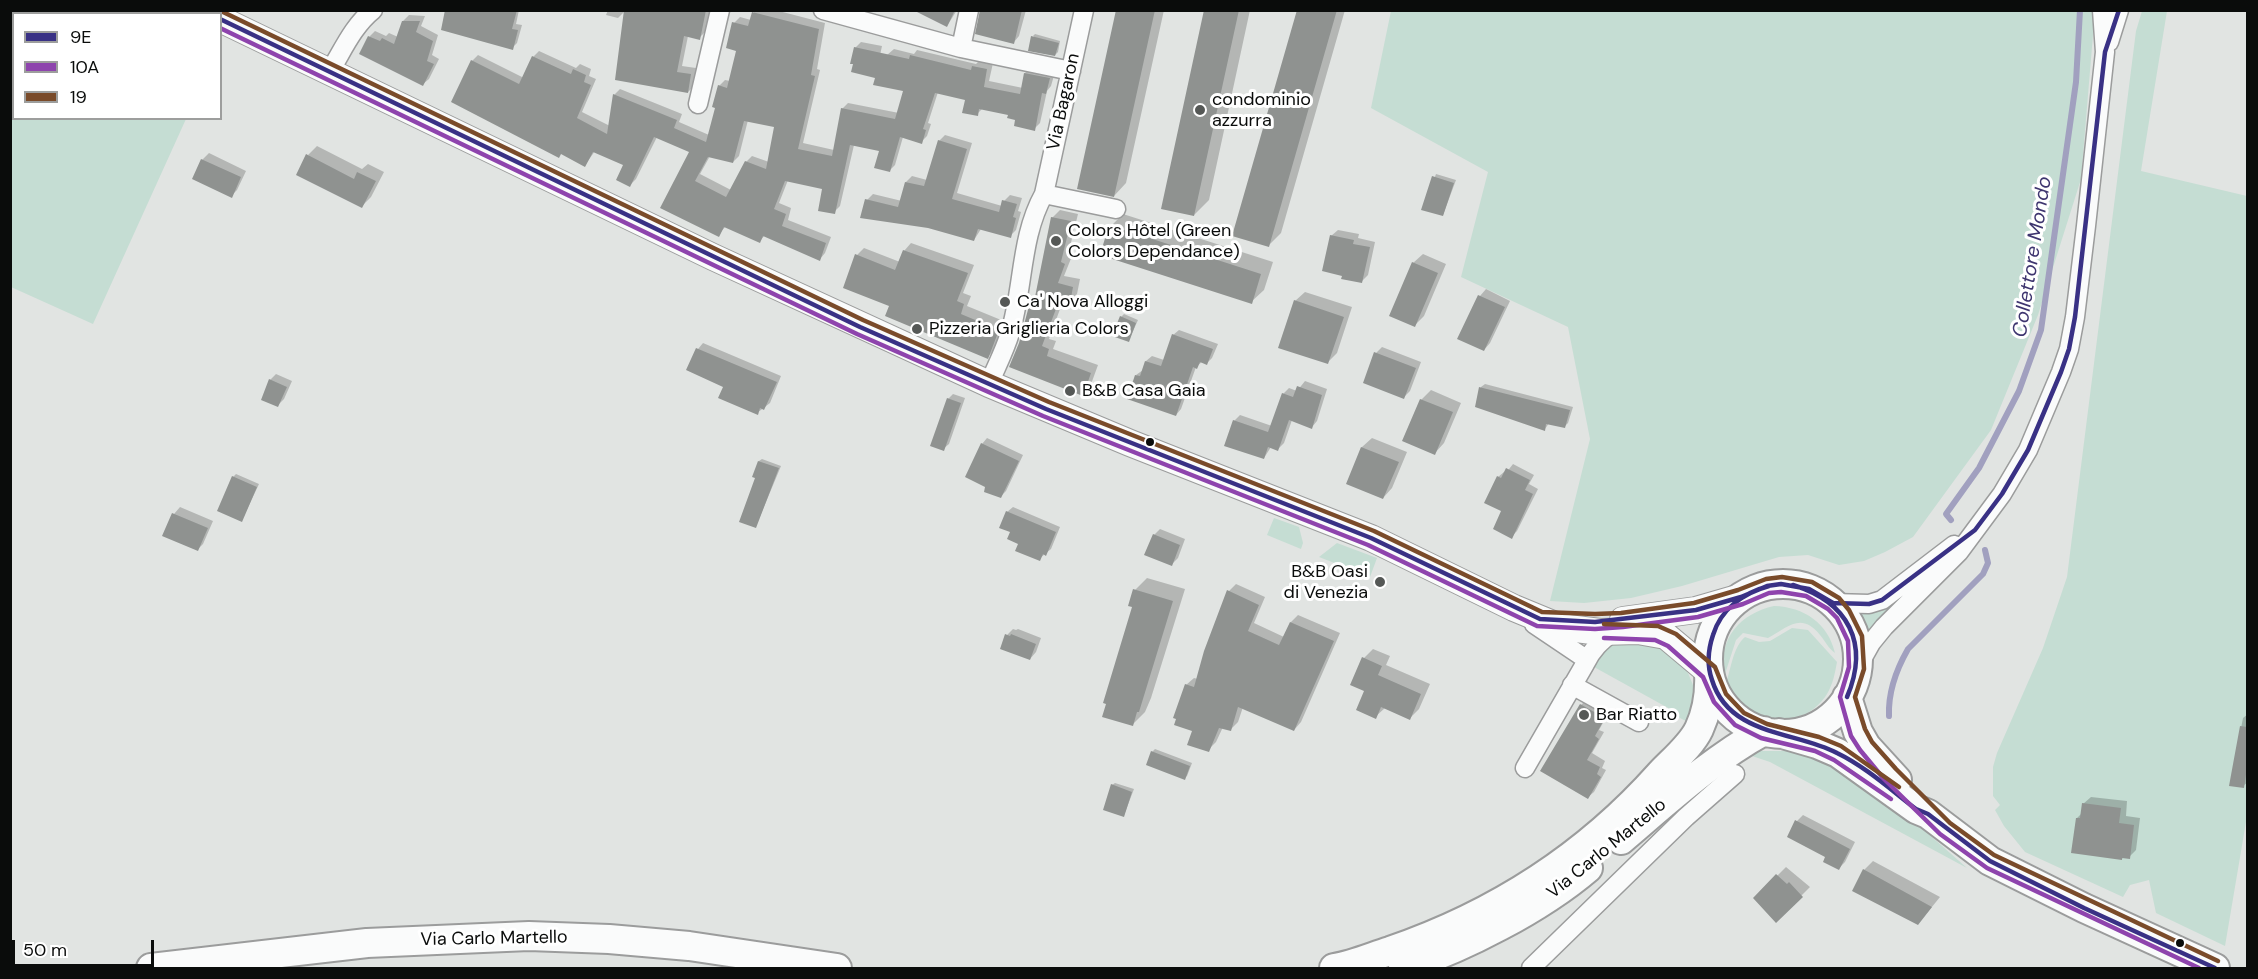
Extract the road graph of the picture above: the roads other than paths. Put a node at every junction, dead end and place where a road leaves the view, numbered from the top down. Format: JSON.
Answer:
{"nodes":[{"id":1,"x":373,"y":10,"type":"edge"},
{"id":2,"x":720,"y":10,"type":"edge"},
{"id":3,"x":823,"y":10,"type":"edge"},
{"id":4,"x":969,"y":10,"type":"edge"},
{"id":5,"x":1084,"y":10,"type":"edge"},
{"id":6,"x":2102,"y":10,"type":"edge"},
{"id":7,"x":2119,"y":10,"type":"edge"},
{"id":8,"x":222,"y":20,"type":"edge"},
{"id":9,"x":961,"y":48,"type":"junction"},
{"id":10,"x":2106,"y":52,"type":"junction"},
{"id":11,"x":330,"y":71,"type":"junction"},
{"id":12,"x":1071,"y":71,"type":"junction"},
{"id":13,"x":698,"y":104,"type":"dead end"},
{"id":14,"x":1044,"y":194,"type":"junction"},
{"id":15,"x":1116,"y":209,"type":"dead end"},
{"id":16,"x":989,"y":384,"type":"junction"},
{"id":17,"x":1975,"y":530,"type":"junction"},
{"id":18,"x":1741,"y":597,"type":"junction"},
{"id":19,"x":1833,"y":603,"type":"junction"},
{"id":20,"x":1516,"y":609,"type":"junction"},
{"id":21,"x":1540,"y":619,"type":"junction"},
{"id":22,"x":1614,"y":631,"type":"junction"},
{"id":23,"x":1585,"y":664,"type":"junction"},
{"id":24,"x":1857,"y":668,"type":"junction"},
{"id":25,"x":1709,"y":672,"type":"junction"},
{"id":26,"x":1572,"y":686,"type":"junction"},
{"id":27,"x":1847,"y":697,"type":"junction"},
{"id":28,"x":1639,"y":722,"type":"dead end"},
{"id":29,"x":1771,"y":732,"type":"junction"},
{"id":30,"x":1525,"y":768,"type":"dead end"},
{"id":31,"x":1735,"y":774,"type":"dead end"},
{"id":32,"x":1945,"y":829,"type":"junction"},
{"id":33,"x":1561,"y":864,"type":"junction"},
{"id":34,"x":1405,"y":968,"type":"edge"},
{"id":35,"x":151,"y":969,"type":"edge"},
{"id":36,"x":837,"y":969,"type":"edge"},
{"id":37,"x":1334,"y":969,"type":"edge"},
{"id":38,"x":1372,"y":969,"type":"edge"},
{"id":39,"x":1531,"y":969,"type":"edge"},
{"id":40,"x":2215,"y":969,"type":"edge"}],
"edges":[{"from":1,"to":11,"type":"street"},
{"from":2,"to":13,"type":"street"},
{"from":3,"to":9,"type":"street"},
{"from":4,"to":9,"type":"street"},
{"from":5,"to":12,"type":"street","name":"Via Bagaron"},
{"from":6,"to":10,"type":"street"},
{"from":7,"to":10,"type":"street"},
{"from":8,"to":11,"type":"main road"},
{"from":9,"to":12,"type":"street"},
{"from":10,"to":17,"type":"street"},
{"from":11,"to":16,"type":"main road"},
{"from":12,"to":14,"type":"street","name":"Via Bagaron"},
{"from":14,"to":15,"type":"street"},
{"from":14,"to":16,"type":"street","name":"Via Bagaron"},
{"from":16,"to":20,"type":"main road"},
{"from":17,"to":19,"type":"street"},
{"from":17,"to":24,"type":"street"},
{"from":18,"to":19,"type":"main road"},
{"from":18,"to":21,"type":"main road"},
{"from":18,"to":25,"type":"main road"},
{"from":19,"to":24,"type":"main road"},
{"from":20,"to":21,"type":"main road"},
{"from":20,"to":23,"type":"street"},
{"from":21,"to":22,"type":"main road"},
{"from":22,"to":23,"type":"street"},
{"from":22,"to":25,"type":"main road"},
{"from":23,"to":26,"type":"street"},
{"from":24,"to":27,"type":"main road"},
{"from":25,"to":29,"type":"main road"},
{"from":25,"to":33,"type":"main road","name":"Via Carlo Martello"},
{"from":26,"to":28,"type":"street"},
{"from":26,"to":30,"type":"street"},
{"from":27,"to":29,"type":"main road"},
{"from":27,"to":32,"type":"main road"},
{"from":29,"to":32,"type":"main road"},
{"from":29,"to":34,"type":"main road","name":"Via Carlo Martello"},
{"from":31,"to":39,"type":"street","name":"Via Carlo Martello"},
{"from":32,"to":40,"type":"main road"},
{"from":33,"to":37,"type":"main road","name":"Via Carlo Martello"},
{"from":33,"to":38,"type":"street","name":"Via Carlo Martello"},
{"from":35,"to":36,"type":"main road","name":"Via Carlo Martello"}]}
